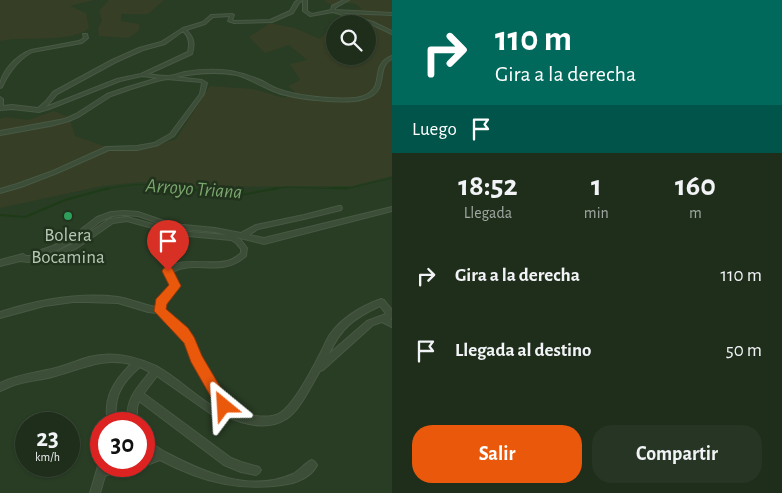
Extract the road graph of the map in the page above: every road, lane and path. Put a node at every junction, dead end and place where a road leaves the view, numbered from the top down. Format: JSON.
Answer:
{"nodes":[{"id":1,"x":300,"y":0,"type":"edge"},
{"id":2,"x":306,"y":0,"type":"edge"},
{"id":3,"x":347,"y":0,"type":"edge"},
{"id":4,"x":333,"y":11,"type":"junction"},
{"id":5,"x":392,"y":14,"type":"edge"},
{"id":6,"x":184,"y":30,"type":"junction"},
{"id":7,"x":392,"y":33,"type":"edge"},
{"id":8,"x":85,"y":35,"type":"dead end"},
{"id":9,"x":392,"y":57,"type":"edge"},
{"id":10,"x":142,"y":75,"type":"junction"},
{"id":11,"x":170,"y":77,"type":"junction"},
{"id":12,"x":0,"y":87,"type":"edge"},
{"id":13,"x":0,"y":99,"type":"edge"},
{"id":14,"x":1,"y":108,"type":"edge"},
{"id":15,"x":39,"y":110,"type":"junction"},
{"id":16,"x":0,"y":133,"type":"edge"},
{"id":17,"x":0,"y":191,"type":"edge"},
{"id":18,"x":339,"y":208,"type":"dead end"},
{"id":19,"x":392,"y":209,"type":"edge"},
{"id":20,"x":242,"y":236,"type":"junction"},
{"id":21,"x":20,"y":258,"type":"junction"},
{"id":22,"x":0,"y":263,"type":"edge"},
{"id":23,"x":159,"y":310,"type":"junction"},
{"id":24,"x":0,"y":315,"type":"edge"},
{"id":25,"x":389,"y":316,"type":"edge"},
{"id":26,"x":392,"y":324,"type":"edge"},
{"id":27,"x":139,"y":363,"type":"junction"},
{"id":28,"x":316,"y":371,"type":"junction"},
{"id":29,"x":156,"y":372,"type":"junction"},
{"id":30,"x":0,"y":387,"type":"edge"},
{"id":31,"x":137,"y":394,"type":"junction"},
{"id":32,"x":224,"y":411,"type":"junction"},
{"id":33,"x":110,"y":412,"type":"edge"},
{"id":34,"x":130,"y":412,"type":"edge"},
{"id":35,"x":155,"y":452,"type":"edge"},
{"id":36,"x":160,"y":455,"type":"junction"},
{"id":37,"x":155,"y":457,"type":"edge"},
{"id":38,"x":312,"y":465,"type":"dead end"},
{"id":39,"x":256,"y":470,"type":"dead end"},
{"id":40,"x":100,"y":477,"type":"edge"},
{"id":41,"x":95,"y":493,"type":"edge"}],
"edges":[{"from":1,"to":6,"type":"street"},
{"from":2,"to":4,"type":"street"},
{"from":3,"to":4,"type":"street"},
{"from":4,"to":5,"type":"street"},
{"from":4,"to":7,"type":"street"},
{"from":6,"to":10,"type":"street"},
{"from":6,"to":15,"type":"street"},
{"from":8,"to":12,"type":"street"},
{"from":9,"to":11,"type":"street"},
{"from":10,"to":11,"type":"street"},
{"from":10,"to":15,"type":"street"},
{"from":11,"to":16,"type":"street"},
{"from":11,"to":17,"type":"street"},
{"from":13,"to":14,"type":"street"},
{"from":14,"to":15,"type":"street"},
{"from":18,"to":20,"type":"street"},
{"from":19,"to":20,"type":"street"},
{"from":20,"to":21,"type":"street"},
{"from":21,"to":22,"type":"street"},
{"from":21,"to":23,"type":"street"},
{"from":23,"to":24,"type":"street"},
{"from":23,"to":32,"type":"street"},
{"from":25,"to":26,"type":"street"},
{"from":25,"to":28,"type":"street"},
{"from":25,"to":28,"type":"street"},
{"from":27,"to":29,"type":"street"},
{"from":27,"to":30,"type":"street"},
{"from":27,"to":33,"type":"street"},
{"from":28,"to":32,"type":"street"},
{"from":29,"to":31,"type":"street"},
{"from":29,"to":32,"type":"street"},
{"from":31,"to":34,"type":"street"},
{"from":31,"to":39,"type":"street"},
{"from":35,"to":36,"type":"street"},
{"from":36,"to":37,"type":"street"},
{"from":36,"to":38,"type":"street"},
{"from":40,"to":41,"type":"street"}]}
